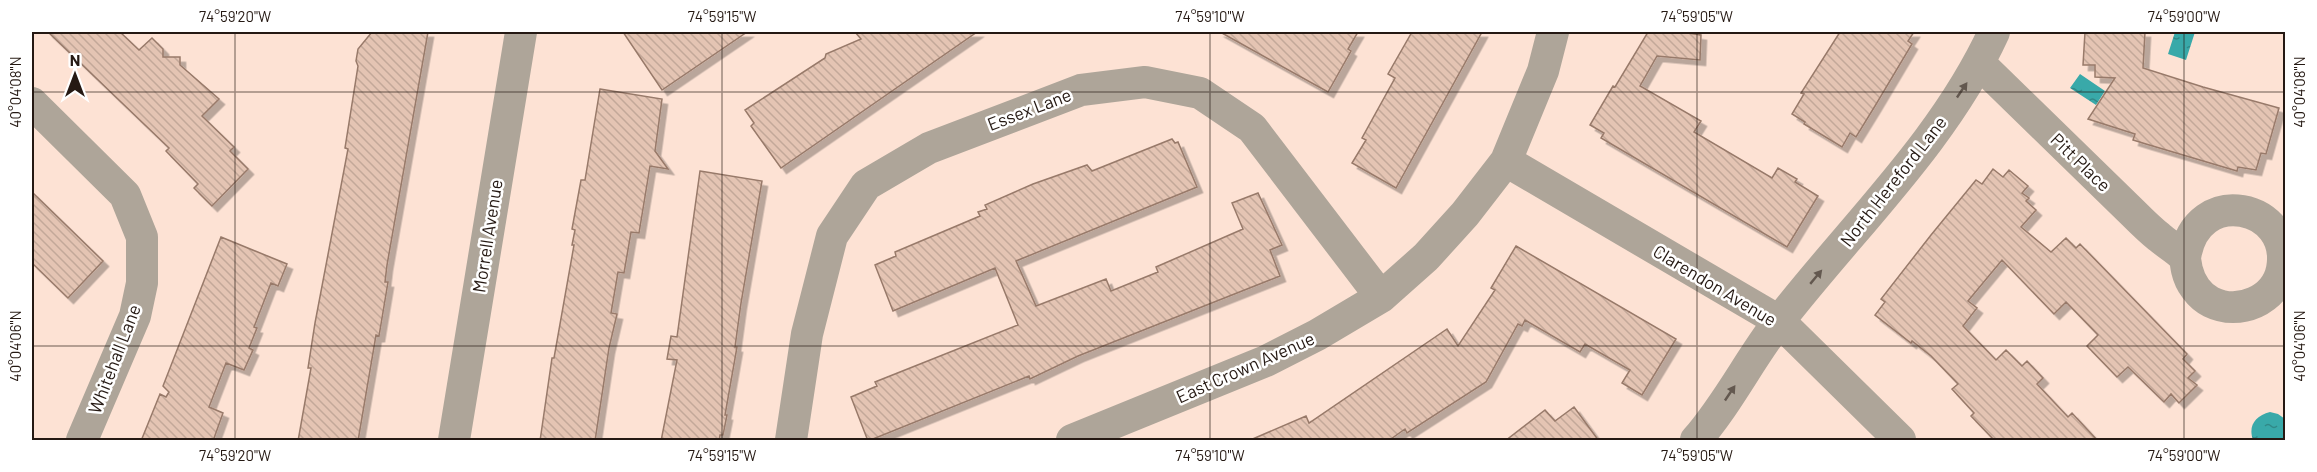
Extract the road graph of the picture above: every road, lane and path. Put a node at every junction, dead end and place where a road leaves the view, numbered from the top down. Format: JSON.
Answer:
{"nodes":[{"id":1,"x":521,"y":32,"type":"edge"},
{"id":2,"x":1553,"y":32,"type":"edge"},
{"id":3,"x":1994,"y":32,"type":"edge"},
{"id":4,"x":1980,"y":64,"type":"junction"},
{"id":5,"x":32,"y":103,"type":"edge"},
{"id":6,"x":1506,"y":161,"type":"junction"},
{"id":7,"x":2185,"y":258,"type":"dead end"},
{"id":8,"x":1381,"y":297,"type":"junction"},
{"id":9,"x":1779,"y":321,"type":"junction"},
{"id":10,"x":82,"y":441,"type":"edge"},
{"id":11,"x":454,"y":441,"type":"edge"},
{"id":12,"x":791,"y":441,"type":"edge"},
{"id":13,"x":1072,"y":441,"type":"edge"},
{"id":14,"x":1696,"y":441,"type":"edge"},
{"id":15,"x":1900,"y":441,"type":"edge"}],
"edges":[{"from":1,"to":11,"type":"street","name":"Morrell Avenue"},
{"from":2,"to":6,"type":"street","name":"East Crown Avenue"},
{"from":3,"to":4,"type":"street","name":"North Hereford Lane"},
{"from":4,"to":7,"type":"street","name":"Pitt Place"},
{"from":9,"to":4,"type":"street","name":"North Hereford Lane","one_way":true},
{"from":5,"to":10,"type":"street","name":"Whitehall Lane"},
{"from":6,"to":8,"type":"street","name":"East Crown Avenue"},
{"from":6,"to":9,"type":"street","name":"Clarendon Avenue"},
{"from":8,"to":12,"type":"street","name":"Essex Lane"},
{"from":8,"to":13,"type":"street","name":"East Crown Avenue"},
{"from":14,"to":9,"type":"street","name":"North Hereford Lane","one_way":true},
{"from":9,"to":15,"type":"street","name":"Clarendon Avenue"}]}
